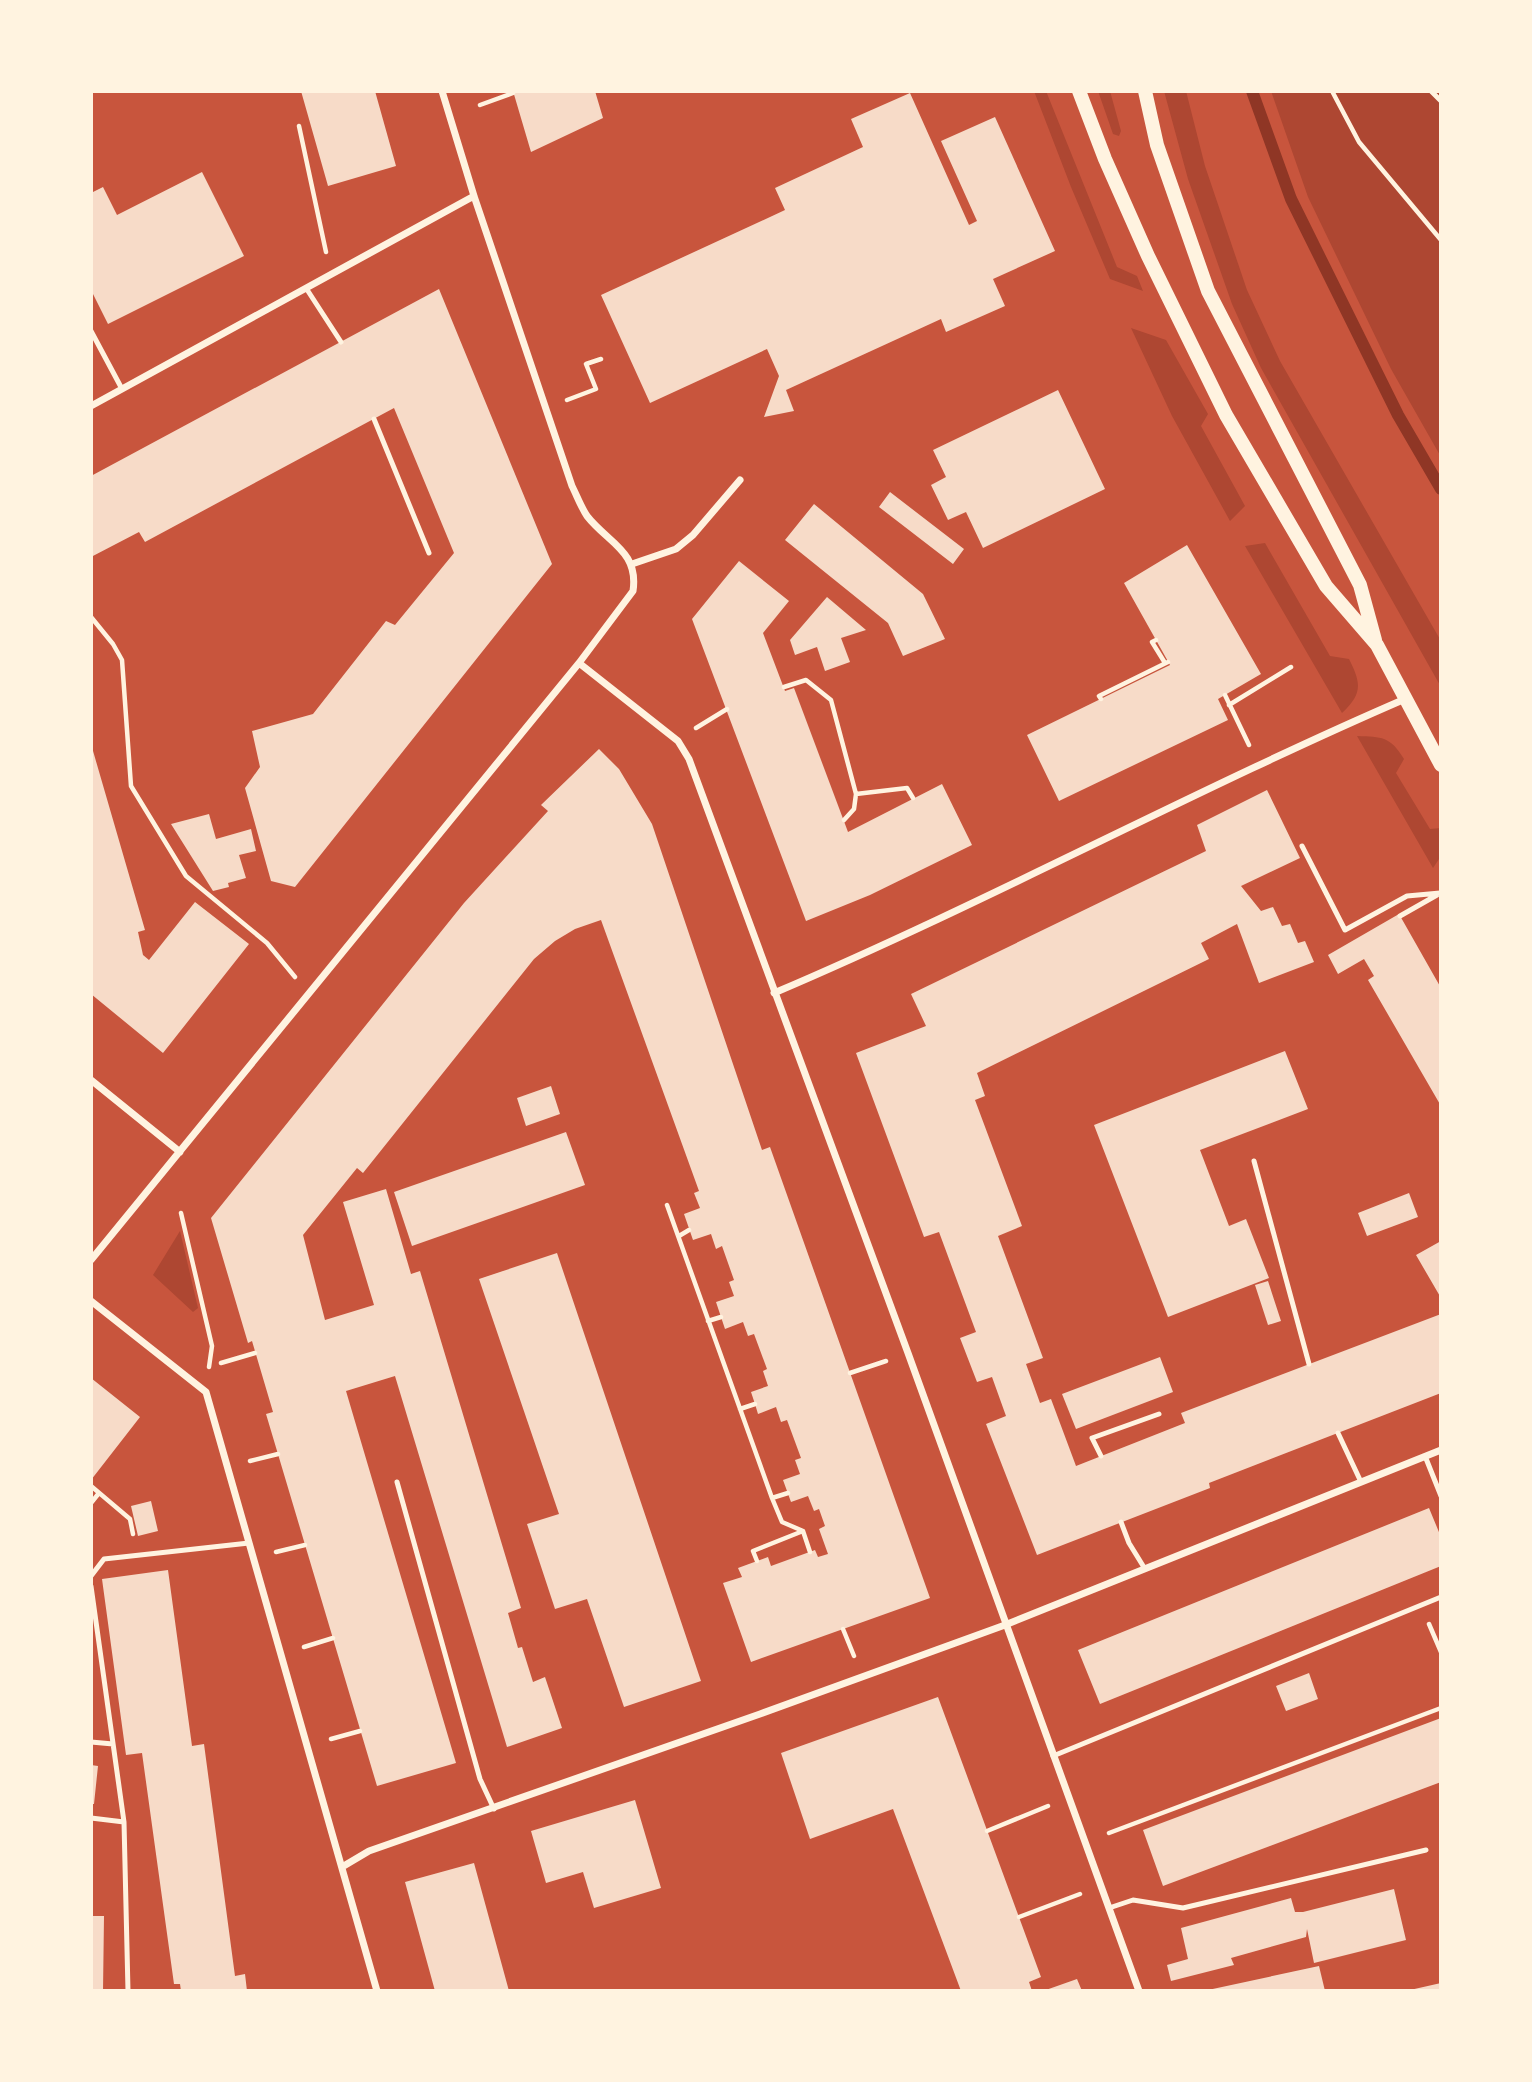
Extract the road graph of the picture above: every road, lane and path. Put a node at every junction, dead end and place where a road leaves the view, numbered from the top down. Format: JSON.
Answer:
{"nodes":[{"id":1,"x":442,"y":91,"type":"edge"},
{"id":2,"x":1079,"y":91,"type":"edge"},
{"id":3,"x":1145,"y":91,"type":"edge"},
{"id":4,"x":1332,"y":91,"type":"edge"},
{"id":5,"x":1431,"y":91,"type":"edge"},
{"id":6,"x":513,"y":93,"type":"edge"},
{"id":7,"x":1441,"y":101,"type":"edge"},
{"id":8,"x":480,"y":105,"type":"dead end"},
{"id":9,"x":299,"y":126,"type":"dead end"},
{"id":10,"x":474,"y":196,"type":"junction"},
{"id":11,"x":1441,"y":240,"type":"edge"},
{"id":12,"x":331,"y":274,"type":"junction"},
{"id":13,"x":306,"y":288,"type":"junction"},
{"id":14,"x":91,"y":331,"type":"edge"},
{"id":15,"x":341,"y":342,"type":"dead end"},
{"id":16,"x":601,"y":359,"type":"dead end"},
{"id":17,"x":122,"y":389,"type":"junction"},
{"id":18,"x":576,"y":397,"type":"dead end"},
{"id":19,"x":91,"y":406,"type":"edge"},
{"id":20,"x":374,"y":419,"type":"dead end"},
{"id":21,"x":740,"y":480,"type":"dead end"},
{"id":22,"x":429,"y":553,"type":"dead end"},
{"id":23,"x":632,"y":564,"type":"junction"},
{"id":24,"x":91,"y":617,"type":"edge"},
{"id":25,"x":1156,"y":640,"type":"dead end"},
{"id":26,"x":1377,"y":645,"type":"junction"},
{"id":27,"x":579,"y":663,"type":"junction"},
{"id":28,"x":1291,"y":667,"type":"dead end"},
{"id":29,"x":784,"y":687,"type":"dead end"},
{"id":30,"x":1225,"y":695,"type":"dead end"},
{"id":31,"x":1406,"y":698,"type":"junction"},
{"id":32,"x":1101,"y":699,"type":"dead end"},
{"id":33,"x":1229,"y":705,"type":"junction"},
{"id":34,"x":727,"y":709,"type":"dead end"},
{"id":35,"x":678,"y":741,"type":"junction"},
{"id":36,"x":1259,"y":765,"type":"junction"},
{"id":37,"x":1441,"y":765,"type":"edge"},
{"id":38,"x":856,"y":794,"type":"junction"},
{"id":39,"x":913,"y":798,"type":"dead end"},
{"id":40,"x":844,"y":820,"type":"dead end"},
{"id":41,"x":1302,"y":846,"type":"dead end"},
{"id":42,"x":1440,"y":892,"type":"edge"},
{"id":43,"x":1400,"y":916,"type":"dead end"},
{"id":44,"x":309,"y":993,"type":"junction"},
{"id":45,"x":775,"y":993,"type":"junction"},
{"id":46,"x":91,"y":1080,"type":"edge"},
{"id":47,"x":180,"y":1152,"type":"junction"},
{"id":48,"x":1254,"y":1161,"type":"dead end"},
{"id":49,"x":667,"y":1205,"type":"dead end"},
{"id":50,"x":181,"y":1213,"type":"dead end"},
{"id":51,"x":690,"y":1230,"type":"dead end"},
{"id":52,"x":679,"y":1236,"type":"junction"},
{"id":53,"x":91,"y":1260,"type":"edge"},
{"id":54,"x":91,"y":1301,"type":"edge"},
{"id":55,"x":721,"y":1317,"type":"dead end"},
{"id":56,"x":708,"y":1321,"type":"junction"},
{"id":57,"x":255,"y":1353,"type":"dead end"},
{"id":58,"x":908,"y":1353,"type":"junction"},
{"id":59,"x":221,"y":1363,"type":"dead end"},
{"id":60,"x":1309,"y":1364,"type":"dead end"},
{"id":61,"x":850,"y":1373,"type":"dead end"},
{"id":62,"x":206,"y":1392,"type":"junction"},
{"id":63,"x":755,"y":1404,"type":"dead end"},
{"id":64,"x":740,"y":1409,"type":"junction"},
{"id":65,"x":1159,"y":1414,"type":"dead end"},
{"id":66,"x":1338,"y":1433,"type":"dead end"},
{"id":67,"x":1441,"y":1450,"type":"edge"},
{"id":68,"x":278,"y":1454,"type":"dead end"},
{"id":69,"x":1101,"y":1456,"type":"dead end"},
{"id":70,"x":1425,"y":1457,"type":"junction"},
{"id":71,"x":250,"y":1461,"type":"dead end"},
{"id":72,"x":397,"y":1482,"type":"dead end"},
{"id":73,"x":1362,"y":1482,"type":"junction"},
{"id":74,"x":91,"y":1486,"type":"edge"},
{"id":75,"x":99,"y":1493,"type":"junction"},
{"id":76,"x":788,"y":1493,"type":"dead end"},
{"id":77,"x":1441,"y":1496,"type":"edge"},
{"id":78,"x":772,"y":1498,"type":"junction"},
{"id":79,"x":91,"y":1503,"type":"edge"},
{"id":80,"x":1121,"y":1522,"type":"dead end"},
{"id":81,"x":803,"y":1531,"type":"junction"},
{"id":82,"x":249,"y":1543,"type":"junction"},
{"id":83,"x":305,"y":1545,"type":"dead end"},
{"id":84,"x":276,"y":1552,"type":"dead end"},
{"id":85,"x":810,"y":1552,"type":"dead end"},
{"id":86,"x":137,"y":1555,"type":"junction"},
{"id":87,"x":757,"y":1561,"type":"dead end"},
{"id":88,"x":1145,"y":1569,"type":"junction"},
{"id":89,"x":91,"y":1576,"type":"edge"},
{"id":90,"x":91,"y":1586,"type":"edge"},
{"id":91,"x":1441,"y":1597,"type":"edge"},
{"id":92,"x":1422,"y":1606,"type":"junction"},
{"id":93,"x":1005,"y":1625,"type":"junction"},
{"id":94,"x":333,"y":1638,"type":"dead end"},
{"id":95,"x":304,"y":1647,"type":"dead end"},
{"id":96,"x":1441,"y":1652,"type":"edge"},
{"id":97,"x":1441,"y":1708,"type":"edge"},
{"id":98,"x":360,"y":1731,"type":"dead end"},
{"id":99,"x":331,"y":1739,"type":"dead end"},
{"id":100,"x":91,"y":1742,"type":"edge"},
{"id":101,"x":113,"y":1744,"type":"junction"},
{"id":102,"x":1053,"y":1756,"type":"junction"},
{"id":103,"x":1068,"y":1798,"type":"junction"},
{"id":104,"x":494,"y":1809,"type":"junction"},
{"id":105,"x":91,"y":1818,"type":"edge"},
{"id":106,"x":124,"y":1822,"type":"junction"},
{"id":107,"x":987,"y":1831,"type":"dead end"},
{"id":108,"x":1109,"y":1833,"type":"dead end"},
{"id":109,"x":1426,"y":1850,"type":"dead end"},
{"id":110,"x":342,"y":1867,"type":"junction"},
{"id":111,"x":1100,"y":1886,"type":"junction"},
{"id":112,"x":1109,"y":1908,"type":"junction"},
{"id":113,"x":1019,"y":1917,"type":"dead end"},
{"id":114,"x":128,"y":1991,"type":"edge"},
{"id":115,"x":377,"y":1991,"type":"edge"},
{"id":116,"x":1139,"y":1991,"type":"edge"}],
"edges":[{"from":1,"to":10,"type":"street"},
{"from":2,"to":26,"type":"main road"},
{"from":3,"to":26,"type":"main road"},
{"from":4,"to":11,"type":"path"},
{"from":5,"to":7,"type":"lane"},
{"from":6,"to":8,"type":"path"},
{"from":9,"to":12,"type":"path"},
{"from":10,"to":12,"type":"street"},
{"from":10,"to":23,"type":"street"},
{"from":12,"to":13,"type":"street"},
{"from":13,"to":15,"type":"lane"},
{"from":13,"to":17,"type":"street"},
{"from":14,"to":17,"type":"lane"},
{"from":16,"to":18,"type":"path"},
{"from":17,"to":19,"type":"street"},
{"from":20,"to":22,"type":"lane"},
{"from":21,"to":23,"type":"street"},
{"from":23,"to":27,"type":"street"},
{"from":24,"to":44,"type":"path"},
{"from":25,"to":32,"type":"path"},
{"from":26,"to":31,"type":"main road"},
{"from":27,"to":35,"type":"street"},
{"from":27,"to":44,"type":"street"},
{"from":28,"to":33,"type":"path"},
{"from":29,"to":38,"type":"path"},
{"from":30,"to":33,"type":"path"},
{"from":31,"to":36,"type":"street"},
{"from":31,"to":37,"type":"main road"},
{"from":33,"to":36,"type":"path"},
{"from":34,"to":35,"type":"path"},
{"from":35,"to":45,"type":"street"},
{"from":36,"to":45,"type":"street"},
{"from":38,"to":39,"type":"path"},
{"from":38,"to":40,"type":"path"},
{"from":41,"to":42,"type":"lane"},
{"from":42,"to":43,"type":"lane"},
{"from":44,"to":47,"type":"street"},
{"from":45,"to":58,"type":"street"},
{"from":46,"to":47,"type":"street"},
{"from":47,"to":53,"type":"street"},
{"from":48,"to":60,"type":"lane"},
{"from":49,"to":52,"type":"path"},
{"from":50,"to":62,"type":"path"},
{"from":51,"to":52,"type":"path"},
{"from":52,"to":56,"type":"path"},
{"from":54,"to":62,"type":"street"},
{"from":55,"to":56,"type":"path"},
{"from":56,"to":64,"type":"path"},
{"from":57,"to":59,"type":"path"},
{"from":58,"to":61,"type":"path"},
{"from":58,"to":93,"type":"street"},
{"from":62,"to":82,"type":"street"},
{"from":63,"to":64,"type":"path"},
{"from":64,"to":78,"type":"path"},
{"from":65,"to":69,"type":"lane"},
{"from":66,"to":73,"type":"lane"},
{"from":67,"to":70,"type":"street"},
{"from":68,"to":71,"type":"path"},
{"from":70,"to":73,"type":"street"},
{"from":70,"to":77,"type":"lane"},
{"from":72,"to":104,"type":"lane"},
{"from":73,"to":88,"type":"street"},
{"from":74,"to":75,"type":"path"},
{"from":75,"to":79,"type":"path"},
{"from":75,"to":86,"type":"path"},
{"from":76,"to":78,"type":"path"},
{"from":78,"to":81,"type":"path"},
{"from":80,"to":88,"type":"lane"},
{"from":81,"to":85,"type":"path"},
{"from":81,"to":87,"type":"path"},
{"from":82,"to":86,"type":"lane"},
{"from":82,"to":110,"type":"street"},
{"from":83,"to":84,"type":"path"},
{"from":86,"to":89,"type":"lane"},
{"from":88,"to":93,"type":"street"},
{"from":90,"to":101,"type":"lane"},
{"from":91,"to":92,"type":"lane"},
{"from":92,"to":96,"type":"path"},
{"from":92,"to":102,"type":"lane"},
{"from":93,"to":102,"type":"street"},
{"from":93,"to":104,"type":"street"},
{"from":94,"to":95,"type":"path"},
{"from":97,"to":108,"type":"path"},
{"from":98,"to":99,"type":"path"},
{"from":100,"to":101,"type":"lane"},
{"from":101,"to":106,"type":"lane"},
{"from":102,"to":103,"type":"street"},
{"from":103,"to":107,"type":"path"},
{"from":103,"to":111,"type":"street"},
{"from":104,"to":110,"type":"street"},
{"from":105,"to":106,"type":"lane"},
{"from":106,"to":114,"type":"lane"},
{"from":109,"to":112,"type":"lane"},
{"from":110,"to":115,"type":"street"},
{"from":111,"to":112,"type":"street"},
{"from":111,"to":113,"type":"path"},
{"from":112,"to":116,"type":"street"}]}
